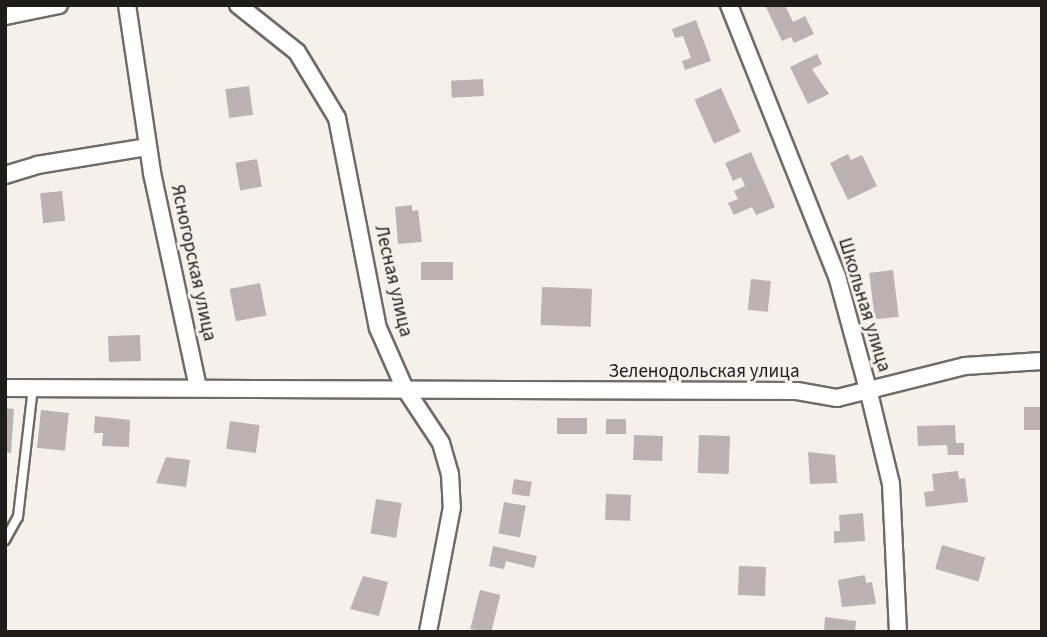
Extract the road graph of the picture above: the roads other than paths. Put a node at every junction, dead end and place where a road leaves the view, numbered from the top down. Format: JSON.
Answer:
{"nodes":[{"id":1,"x":59,"y":5,"type":"edge"},
{"id":2,"x":127,"y":5,"type":"edge"},
{"id":3,"x":238,"y":5,"type":"edge"},
{"id":4,"x":729,"y":5,"type":"edge"},
{"id":5,"x":5,"y":16,"type":"edge"},
{"id":6,"x":147,"y":147,"type":"junction"},
{"id":7,"x":5,"y":175,"type":"edge"},
{"id":8,"x":1042,"y":361,"type":"edge"},
{"id":9,"x":198,"y":387,"type":"junction"},
{"id":10,"x":404,"y":387,"type":"junction"},
{"id":11,"x":5,"y":388,"type":"edge"},
{"id":12,"x":33,"y":388,"type":"junction"},
{"id":13,"x":869,"y":393,"type":"junction"},
{"id":14,"x":5,"y":540,"type":"edge"},
{"id":15,"x":428,"y":632,"type":"edge"},
{"id":16,"x":898,"y":632,"type":"edge"}],
"edges":[{"from":1,"to":5,"type":"street"},
{"from":2,"to":6,"type":"street","name":"Ясногорская улица"},
{"from":3,"to":10,"type":"street","name":"Лесная улица"},
{"from":4,"to":13,"type":"street","name":"Школьная улица"},
{"from":6,"to":7,"type":"street"},
{"from":6,"to":9,"type":"street","name":"Ясногорская улица"},
{"from":8,"to":13,"type":"street","name":"Зеленодольская улица"},
{"from":9,"to":10,"type":"street","name":"Зеленодольская улица"},
{"from":9,"to":12,"type":"street","name":"Зеленодольская улица"},
{"from":10,"to":13,"type":"street","name":"Зеленодольская улица"},
{"from":10,"to":15,"type":"street","name":"Лесная улица"},
{"from":11,"to":12,"type":"street","name":"Зеленодольская улица"},
{"from":12,"to":14,"type":"lane"},
{"from":13,"to":16,"type":"street","name":"Школьная улица"}]}
